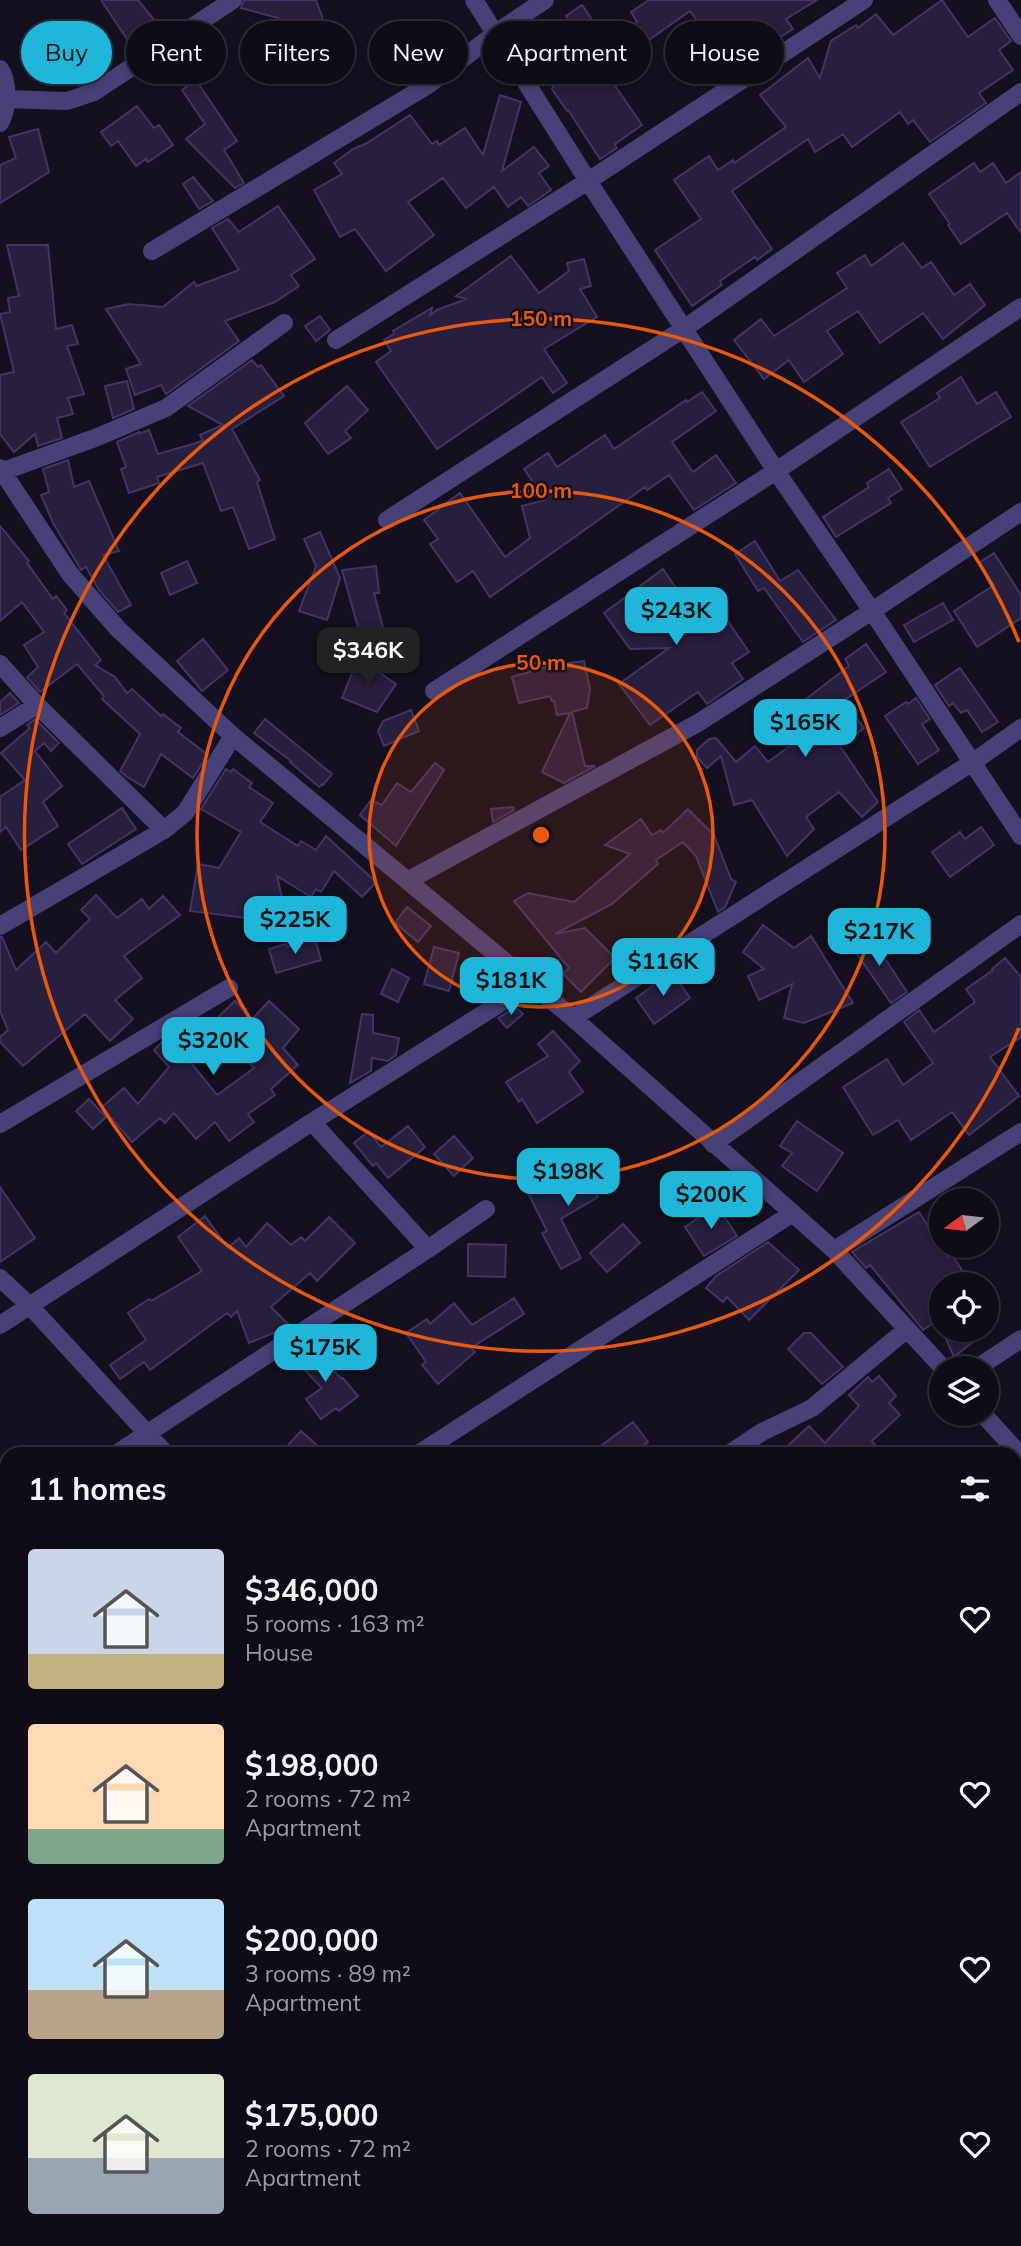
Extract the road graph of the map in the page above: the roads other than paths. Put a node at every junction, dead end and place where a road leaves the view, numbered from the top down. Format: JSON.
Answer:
{"nodes":[{"id":1,"x":233,"y":0,"type":"edge"},
{"id":2,"x":474,"y":0,"type":"edge"},
{"id":3,"x":545,"y":0,"type":"edge"},
{"id":4,"x":864,"y":0,"type":"edge"},
{"id":5,"x":997,"y":0,"type":"edge"},
{"id":6,"x":488,"y":21,"type":"edge"},
{"id":7,"x":514,"y":21,"type":"edge"},
{"id":8,"x":1021,"y":36,"type":"edge"},
{"id":9,"x":482,"y":44,"type":"edge"},
{"id":10,"x":0,"y":69,"type":"edge"},
{"id":11,"x":528,"y":84,"type":"edge"},
{"id":12,"x":1021,"y":92,"type":"edge"},
{"id":13,"x":6,"y":99,"type":"junction"},
{"id":14,"x":0,"y":123,"type":"edge"},
{"id":15,"x":588,"y":181,"type":"junction"},
{"id":16,"x":152,"y":251,"type":"dead end"},
{"id":17,"x":1021,"y":307,"type":"edge"},
{"id":18,"x":284,"y":323,"type":"dead end"},
{"id":19,"x":685,"y":328,"type":"junction"},
{"id":20,"x":336,"y":340,"type":"dead end"},
{"id":21,"x":1,"y":470,"type":"edge"},
{"id":22,"x":776,"y":471,"type":"junction"},
{"id":23,"x":1021,"y":512,"type":"edge"},
{"id":24,"x":387,"y":520,"type":"dead end"},
{"id":25,"x":873,"y":611,"type":"junction"},
{"id":26,"x":0,"y":664,"type":"edge"},
{"id":27,"x":434,"y":691,"type":"dead end"},
{"id":28,"x":37,"y":705,"type":"junction"},
{"id":29,"x":0,"y":728,"type":"edge"},
{"id":30,"x":1021,"y":728,"type":"edge"},
{"id":31,"x":233,"y":736,"type":"junction"},
{"id":32,"x":973,"y":762,"type":"junction"},
{"id":33,"x":164,"y":830,"type":"junction"},
{"id":34,"x":1021,"y":836,"type":"edge"},
{"id":35,"x":409,"y":880,"type":"junction"},
{"id":36,"x":1021,"y":923,"type":"edge"},
{"id":37,"x":0,"y":926,"type":"edge"},
{"id":38,"x":532,"y":983,"type":"junction"},
{"id":39,"x":229,"y":988,"type":"dead end"},
{"id":40,"x":573,"y":1017,"type":"junction"},
{"id":41,"x":312,"y":1122,"type":"junction"},
{"id":42,"x":0,"y":1124,"type":"edge"},
{"id":43,"x":1021,"y":1132,"type":"edge"},
{"id":44,"x":713,"y":1144,"type":"junction"},
{"id":45,"x":486,"y":1209,"type":"dead end"},
{"id":46,"x":793,"y":1213,"type":"junction"},
{"id":47,"x":428,"y":1249,"type":"junction"},
{"id":48,"x":834,"y":1250,"type":"junction"},
{"id":49,"x":0,"y":1278,"type":"edge"},
{"id":50,"x":30,"y":1306,"type":"junction"},
{"id":51,"x":0,"y":1325,"type":"edge"},
{"id":52,"x":907,"y":1329,"type":"junction"},
{"id":53,"x":1021,"y":1339,"type":"edge"},
{"id":54,"x":932,"y":1356,"type":"edge"},
{"id":55,"x":995,"y":1356,"type":"edge"},
{"id":56,"x":995,"y":1426,"type":"edge"},
{"id":57,"x":148,"y":1435,"type":"junction"},
{"id":58,"x":128,"y":1447,"type":"edge"},
{"id":59,"x":159,"y":1447,"type":"edge"},
{"id":60,"x":429,"y":1447,"type":"edge"},
{"id":61,"x":740,"y":1447,"type":"edge"},
{"id":62,"x":1013,"y":1447,"type":"edge"}],
"edges":[{"from":1,"to":13,"type":"street"},
{"from":2,"to":6,"type":"street"},
{"from":3,"to":7,"type":"street"},
{"from":4,"to":15,"type":"street"},
{"from":5,"to":8,"type":"street"},
{"from":9,"to":16,"type":"street"},
{"from":10,"to":13,"type":"street"},
{"from":11,"to":15,"type":"street"},
{"from":12,"to":19,"type":"street"},
{"from":13,"to":14,"type":"street"},
{"from":15,"to":19,"type":"street"},
{"from":15,"to":20,"type":"street"},
{"from":17,"to":22,"type":"street"},
{"from":18,"to":21,"type":"street"},
{"from":19,"to":22,"type":"street"},
{"from":19,"to":24,"type":"street"},
{"from":21,"to":31,"type":"street"},
{"from":22,"to":25,"type":"street"},
{"from":22,"to":27,"type":"street"},
{"from":23,"to":25,"type":"street"},
{"from":25,"to":32,"type":"street"},
{"from":25,"to":35,"type":"street"},
{"from":26,"to":28,"type":"street"},
{"from":28,"to":29,"type":"street"},
{"from":28,"to":33,"type":"street"},
{"from":30,"to":32,"type":"street"},
{"from":31,"to":33,"type":"street"},
{"from":31,"to":35,"type":"street"},
{"from":32,"to":34,"type":"street"},
{"from":32,"to":40,"type":"street"},
{"from":33,"to":37,"type":"street"},
{"from":35,"to":38,"type":"street"},
{"from":36,"to":44,"type":"street"},
{"from":38,"to":40,"type":"street"},
{"from":38,"to":41,"type":"street"},
{"from":39,"to":42,"type":"street"},
{"from":40,"to":44,"type":"street"},
{"from":41,"to":47,"type":"street"},
{"from":41,"to":50,"type":"street"},
{"from":43,"to":48,"type":"street"},
{"from":44,"to":46,"type":"street"},
{"from":45,"to":47,"type":"street"},
{"from":46,"to":48,"type":"street"},
{"from":46,"to":60,"type":"street"},
{"from":47,"to":57,"type":"street"},
{"from":48,"to":52,"type":"street"},
{"from":49,"to":50,"type":"street"},
{"from":50,"to":51,"type":"street"},
{"from":50,"to":57,"type":"street"},
{"from":52,"to":54,"type":"street"},
{"from":52,"to":61,"type":"street"},
{"from":53,"to":55,"type":"street"},
{"from":56,"to":62,"type":"street"},
{"from":57,"to":58,"type":"street"},
{"from":57,"to":59,"type":"street"}]}
